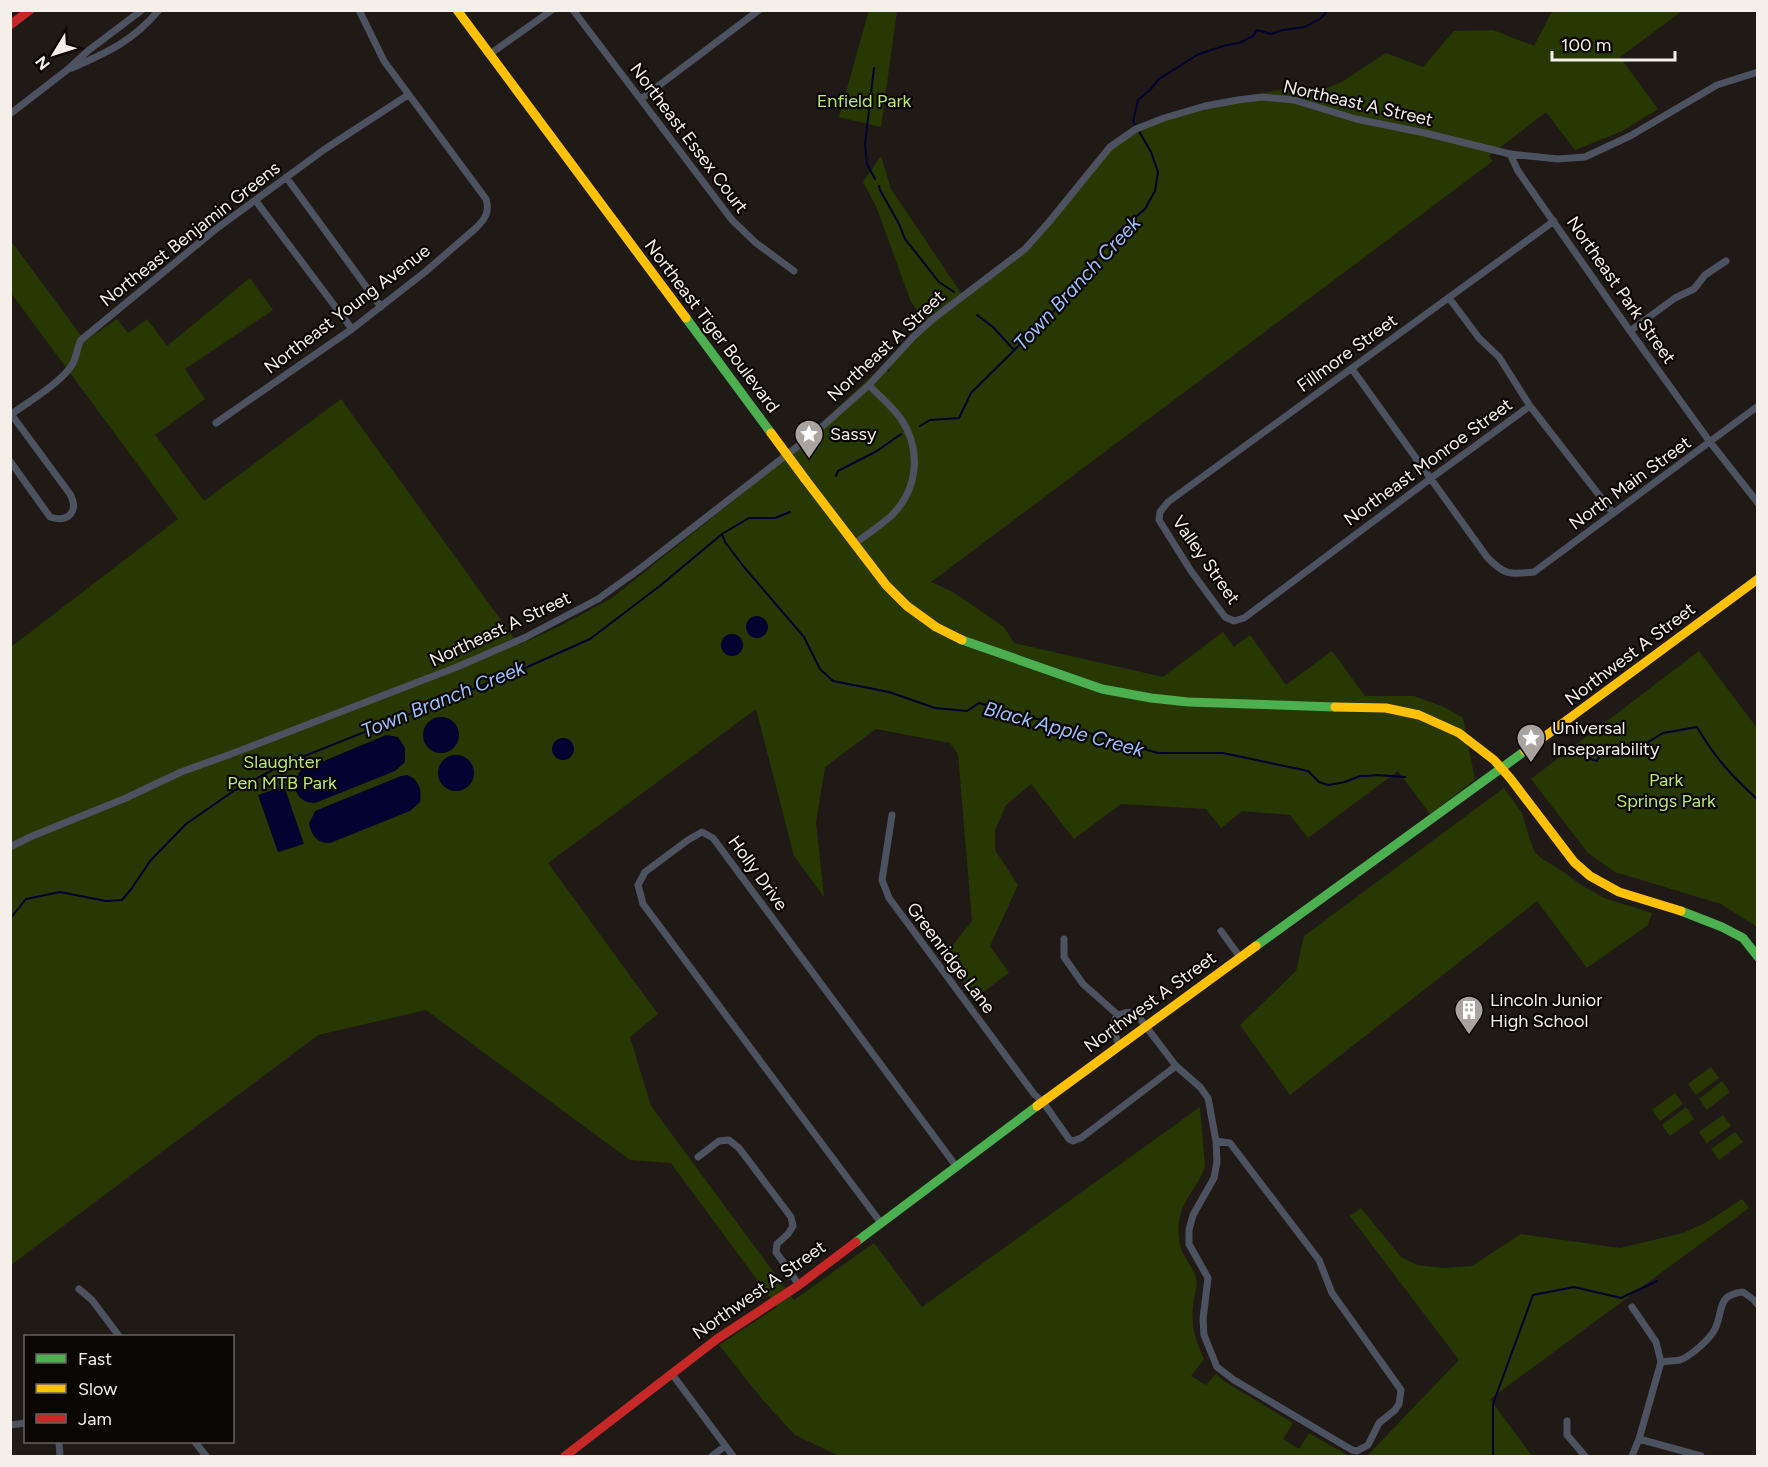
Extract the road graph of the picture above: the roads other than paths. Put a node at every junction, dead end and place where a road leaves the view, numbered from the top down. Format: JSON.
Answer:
{"nodes":[{"id":1,"x":30,"y":10,"type":"edge"},
{"id":2,"x":142,"y":10,"type":"edge"},
{"id":3,"x":159,"y":10,"type":"edge"},
{"id":4,"x":358,"y":10,"type":"edge"},
{"id":5,"x":457,"y":10,"type":"edge"},
{"id":6,"x":552,"y":10,"type":"edge"},
{"id":7,"x":573,"y":10,"type":"edge"},
{"id":8,"x":759,"y":10,"type":"edge"},
{"id":9,"x":10,"y":25,"type":"edge"},
{"id":10,"x":490,"y":54,"type":"junction"},
{"id":11,"x":67,"y":70,"type":"junction"},
{"id":12,"x":1758,"y":72,"type":"edge"},
{"id":13,"x":408,"y":95,"type":"junction"},
{"id":14,"x":641,"y":99,"type":"junction"},
{"id":15,"x":10,"y":114,"type":"edge"},
{"id":16,"x":1510,"y":154,"type":"junction"},
{"id":17,"x":286,"y":177,"type":"junction"},
{"id":18,"x":256,"y":201,"type":"junction"},
{"id":19,"x":1554,"y":221,"type":"junction"},
{"id":20,"x":1726,"y":261,"type":"dead end"},
{"id":21,"x":794,"y":271,"type":"dead end"},
{"id":22,"x":1449,"y":298,"type":"junction"},
{"id":23,"x":381,"y":306,"type":"junction"},
{"id":24,"x":352,"y":329,"type":"junction"},
{"id":25,"x":1630,"y":332,"type":"junction"},
{"id":26,"x":1352,"y":369,"type":"junction"},
{"id":27,"x":869,"y":385,"type":"junction"},
{"id":28,"x":1530,"y":406,"type":"junction"},
{"id":29,"x":1758,"y":406,"type":"edge"},
{"id":30,"x":11,"y":415,"type":"edge"},
{"id":31,"x":216,"y":423,"type":"dead end"},
{"id":32,"x":1710,"y":442,"type":"junction"},
{"id":33,"x":10,"y":460,"type":"edge"},
{"id":34,"x":1430,"y":479,"type":"junction"},
{"id":35,"x":1758,"y":503,"type":"edge"},
{"id":36,"x":1160,"y":512,"type":"joint"},
{"id":37,"x":1613,"y":513,"type":"junction"},
{"id":38,"x":854,"y":544,"type":"junction"},
{"id":39,"x":1758,"y":579,"type":"edge"},
{"id":40,"x":1234,"y":621,"type":"joint"},
{"id":41,"x":1502,"y":768,"type":"junction"},
{"id":42,"x":892,"y":815,"type":"dead end"},
{"id":43,"x":10,"y":847,"type":"edge"},
{"id":44,"x":1221,"y":931,"type":"dead end"},
{"id":45,"x":1064,"y":939,"type":"dead end"},
{"id":46,"x":1240,"y":957,"type":"junction"},
{"id":47,"x":1758,"y":957,"type":"edge"},
{"id":48,"x":1118,"y":1015,"type":"junction"},
{"id":49,"x":1146,"y":1025,"type":"junction"},
{"id":50,"x":1119,"y":1045,"type":"junction"},
{"id":51,"x":1176,"y":1066,"type":"junction"},
{"id":52,"x":1043,"y":1102,"type":"junction"},
{"id":53,"x":1216,"y":1141,"type":"junction"},
{"id":54,"x":698,"y":1157,"type":"dead end"},
{"id":55,"x":956,"y":1167,"type":"junction"},
{"id":56,"x":880,"y":1223,"type":"junction"},
{"id":57,"x":799,"y":1285,"type":"junction"},
{"id":58,"x":79,"y":1289,"type":"dead end"},
{"id":59,"x":1758,"y":1305,"type":"edge"},
{"id":60,"x":1632,"y":1307,"type":"dead end"},
{"id":61,"x":118,"y":1335,"type":"edge"},
{"id":62,"x":1661,"y":1362,"type":"junction"},
{"id":63,"x":672,"y":1374,"type":"junction"},
{"id":64,"x":1567,"y":1421,"type":"dead end"},
{"id":65,"x":1640,"y":1439,"type":"junction"},
{"id":66,"x":196,"y":1443,"type":"edge"},
{"id":67,"x":725,"y":1446,"type":"junction"},
{"id":68,"x":206,"y":1456,"type":"edge"},
{"id":69,"x":565,"y":1456,"type":"edge"},
{"id":70,"x":712,"y":1456,"type":"edge"},
{"id":71,"x":733,"y":1456,"type":"edge"},
{"id":72,"x":1585,"y":1456,"type":"edge"},
{"id":73,"x":1632,"y":1456,"type":"edge"},
{"id":74,"x":1701,"y":1456,"type":"edge"}],
"edges":[{"from":1,"to":9,"type":"street"},
{"from":2,"to":11,"type":"street"},
{"from":3,"to":11,"type":"street"},
{"from":4,"to":13,"type":"street"},
{"from":5,"to":10,"type":"street","name":"Northeast Tiger Boulevard"},
{"from":6,"to":10,"type":"street"},
{"from":7,"to":14,"type":"street","name":"Northeast Essex Court"},
{"from":8,"to":14,"type":"street"},
{"from":10,"to":38,"type":"street","name":"Northeast Tiger Boulevard","bridge":true},
{"from":11,"to":15,"type":"street"},
{"from":12,"to":16,"type":"street","name":"Northeast A Street"},
{"from":13,"to":17,"type":"street","name":"Northeast Benjamin Greens"},
{"from":13,"to":23,"type":"street","name":"Northeast Young Avenue"},
{"from":14,"to":21,"type":"street","name":"Northeast Essex Court"},
{"from":16,"to":19,"type":"street","name":"Northeast Park Street"},
{"from":16,"to":27,"type":"street","name":"Northeast A Street"},
{"from":17,"to":18,"type":"street","name":"Northeast Benjamin Greens"},
{"from":17,"to":23,"type":"street"},
{"from":18,"to":24,"type":"street"},
{"from":18,"to":30,"type":"street","name":"Northeast Benjamin Greens"},
{"from":19,"to":22,"type":"street","name":"Fillmore Street"},
{"from":19,"to":25,"type":"street","name":"Northeast Park Street"},
{"from":20,"to":25,"type":"street"},
{"from":22,"to":26,"type":"street","name":"Fillmore Street"},
{"from":22,"to":28,"type":"street"},
{"from":23,"to":24,"type":"street","name":"Northeast Young Avenue"},
{"from":24,"to":31,"type":"street","name":"Northeast Young Avenue"},
{"from":25,"to":32,"type":"street","name":"Northeast Park Street"},
{"from":26,"to":34,"type":"street"},
{"from":26,"to":36,"type":"street","name":"Fillmore Street"},
{"from":27,"to":38,"type":"street"},
{"from":27,"to":43,"type":"street","name":"Northeast A Street"},
{"from":28,"to":34,"type":"street","name":"Northeast Monroe Street"},
{"from":28,"to":37,"type":"street","name":"Northeast Monroe Street"},
{"from":29,"to":32,"type":"street","name":"North Main Street"},
{"from":30,"to":33,"type":"street"},
{"from":32,"to":35,"type":"street","name":"Northeast Park Street"},
{"from":32,"to":37,"type":"street","name":"North Main Street"},
{"from":34,"to":37,"type":"street","name":"North Main Street"},
{"from":34,"to":40,"type":"street","name":"Northeast Monroe Street"},
{"from":36,"to":40,"type":"street","name":"Valley Street"},
{"from":38,"to":41,"type":"street","name":"Northeast Tiger Boulevard"},
{"from":39,"to":41,"type":"street","name":"Northwest A Street"},
{"from":41,"to":46,"type":"street","name":"Northwest A Street"},
{"from":41,"to":47,"type":"street","name":"Northeast Tiger Boulevard"},
{"from":42,"to":52,"type":"street","name":"Greenridge Lane"},
{"from":44,"to":46,"type":"street"},
{"from":45,"to":48,"type":"street"},
{"from":46,"to":49,"type":"street","name":"Northwest A Street"},
{"from":48,"to":49,"type":"street"},
{"from":48,"to":50,"type":"street"},
{"from":49,"to":50,"type":"street","name":"Northwest A Street"},
{"from":49,"to":51,"type":"street"},
{"from":50,"to":52,"type":"street","name":"Northwest A Street"},
{"from":51,"to":52,"type":"street","name":"Greenridge Lane"},
{"from":51,"to":53,"type":"street"},
{"from":52,"to":55,"type":"street","name":"Northwest A Street"},
{"from":53,"to":53,"type":"street"},
{"from":54,"to":57,"type":"street"},
{"from":55,"to":56,"type":"street","name":"Northwest A Street"},
{"from":55,"to":56,"type":"street","name":"Holly Drive"},
{"from":56,"to":57,"type":"street","name":"Northwest A Street"},
{"from":57,"to":63,"type":"street","name":"Northwest A Street"},
{"from":58,"to":61,"type":"street"},
{"from":59,"to":62,"type":"street"},
{"from":60,"to":62,"type":"street"},
{"from":62,"to":65,"type":"street"},
{"from":63,"to":67,"type":"street"},
{"from":63,"to":69,"type":"street","name":"Northwest A Street"},
{"from":64,"to":72,"type":"street"},
{"from":65,"to":73,"type":"street"},
{"from":65,"to":74,"type":"street"},
{"from":66,"to":68,"type":"street"},
{"from":67,"to":70,"type":"street"},
{"from":67,"to":71,"type":"street"}]}
